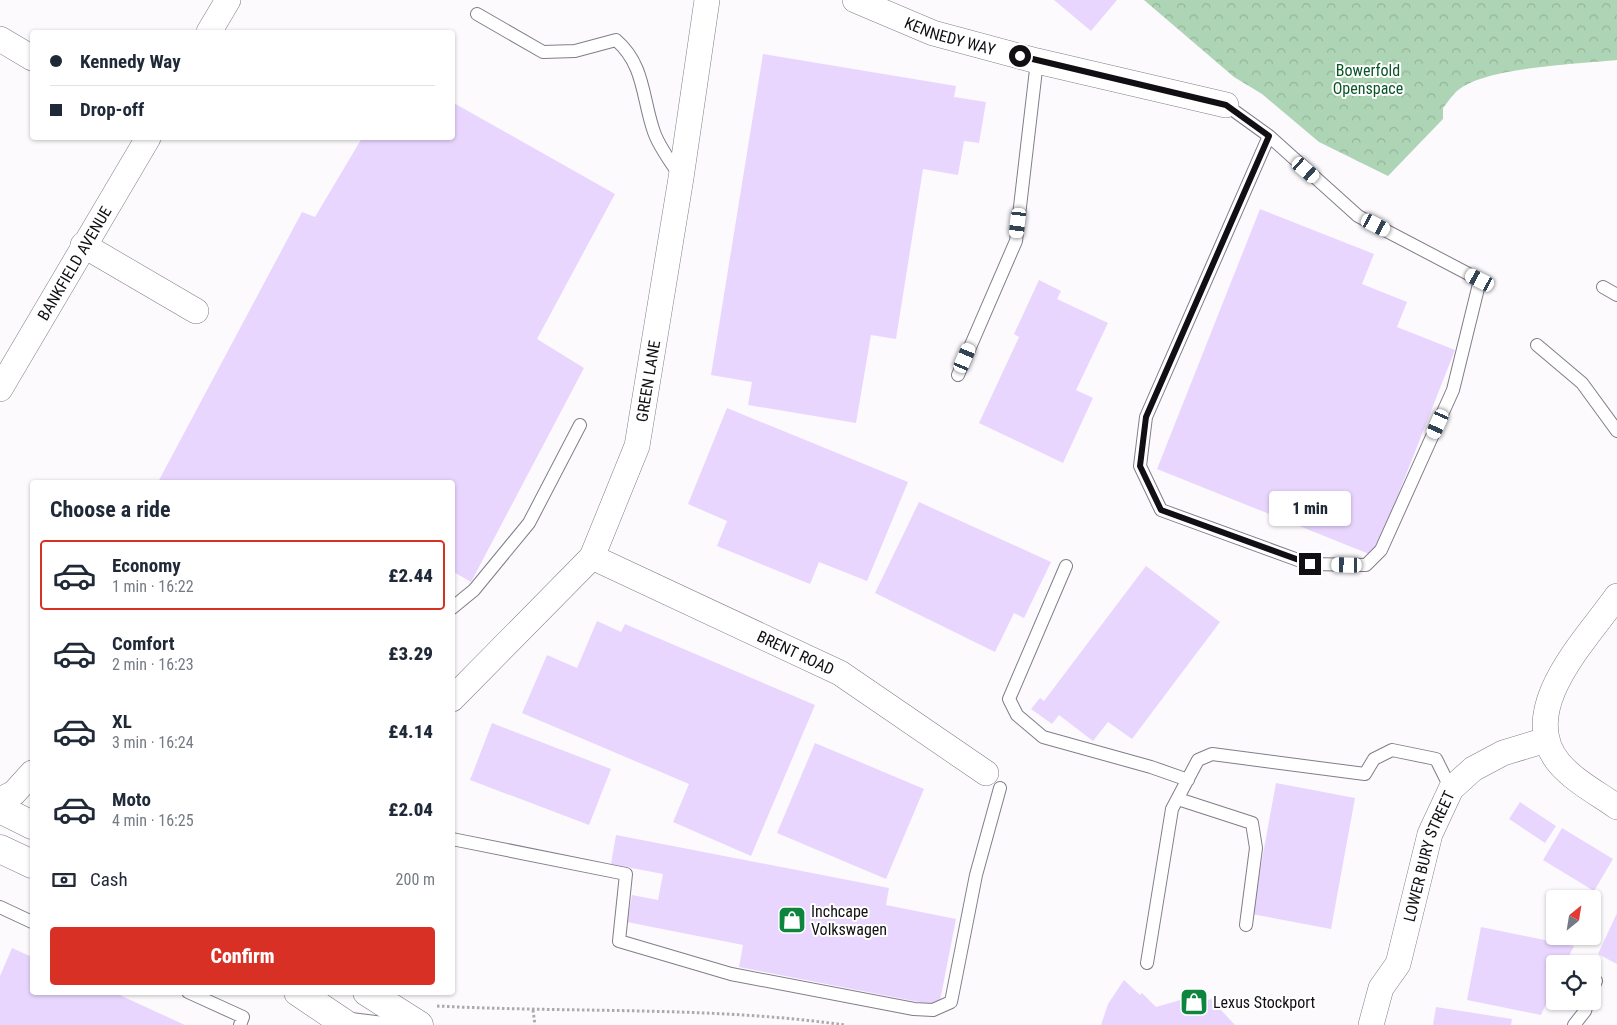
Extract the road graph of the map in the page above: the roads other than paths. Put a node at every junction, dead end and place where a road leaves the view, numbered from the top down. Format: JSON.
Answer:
{"nodes":[{"id":1,"x":228,"y":0,"type":"edge"},
{"id":2,"x":707,"y":0,"type":"edge"},
{"id":3,"x":855,"y":0,"type":"edge"},
{"id":4,"x":477,"y":14,"type":"dead end"},
{"id":5,"x":210,"y":30,"type":"edge"},
{"id":6,"x":0,"y":39,"type":"edge"},
{"id":7,"x":30,"y":57,"type":"edge"},
{"id":8,"x":1037,"y":61,"type":"junction"},
{"id":9,"x":1226,"y":105,"type":"joint"},
{"id":10,"x":1269,"y":136,"type":"junction"},
{"id":11,"x":147,"y":140,"type":"edge"},
{"id":12,"x":681,"y":178,"type":"junction"},
{"id":13,"x":83,"y":245,"type":"junction"},
{"id":14,"x":1603,"y":288,"type":"dead end"},
{"id":15,"x":1617,"y":295,"type":"edge"},
{"id":16,"x":196,"y":311,"type":"dead end"},
{"id":17,"x":1537,"y":345,"type":"dead end"},
{"id":18,"x":958,"y":375,"type":"dead end"},
{"id":19,"x":0,"y":389,"type":"edge"},
{"id":20,"x":580,"y":425,"type":"dead end"},
{"id":21,"x":1617,"y":431,"type":"edge"},
{"id":22,"x":592,"y":557,"type":"junction"},
{"id":23,"x":1066,"y":566,"type":"dead end"},
{"id":24,"x":1617,"y":596,"type":"edge"},
{"id":25,"x":455,"y":606,"type":"edge"},
{"id":26,"x":455,"y":696,"type":"edge"},
{"id":27,"x":1546,"y":740,"type":"junction"},
{"id":28,"x":30,"y":775,"type":"edge"},
{"id":29,"x":993,"y":780,"type":"joint"},
{"id":30,"x":1188,"y":780,"type":"junction"},
{"id":31,"x":1451,"y":789,"type":"junction"},
{"id":32,"x":1178,"y":799,"type":"junction"},
{"id":33,"x":0,"y":800,"type":"edge"},
{"id":34,"x":1617,"y":807,"type":"edge"},
{"id":35,"x":0,"y":810,"type":"edge"},
{"id":36,"x":30,"y":824,"type":"edge"},
{"id":37,"x":455,"y":840,"type":"edge"},
{"id":38,"x":0,"y":849,"type":"edge"},
{"id":39,"x":30,"y":863,"type":"edge"},
{"id":40,"x":0,"y":908,"type":"edge"},
{"id":41,"x":30,"y":921,"type":"edge"},
{"id":42,"x":1246,"y":925,"type":"dead end"},
{"id":43,"x":1147,"y":963,"type":"dead end"},
{"id":44,"x":195,"y":995,"type":"edge"},
{"id":45,"x":303,"y":995,"type":"edge"},
{"id":46,"x":374,"y":995,"type":"edge"},
{"id":47,"x":1584,"y":1010,"type":"edge"},
{"id":48,"x":427,"y":1015,"type":"edge"},
{"id":49,"x":343,"y":1021,"type":"edge"},
{"id":50,"x":240,"y":1025,"type":"edge"},
{"id":51,"x":400,"y":1025,"type":"edge"},
{"id":52,"x":1371,"y":1025,"type":"edge"},
{"id":53,"x":1574,"y":1025,"type":"edge"}],
"edges":[{"from":1,"to":5,"type":"street"},
{"from":2,"to":12,"type":"street","name":"GREEN LANE"},
{"from":3,"to":8,"type":"street","name":"KENNEDY WAY"},
{"from":4,"to":12,"type":"lane"},
{"from":6,"to":7,"type":"street"},
{"from":8,"to":9,"type":"street","name":"KENNEDY WAY"},
{"from":8,"to":18,"type":"lane"},
{"from":9,"to":10,"type":"lane"},
{"from":10,"to":10,"type":"lane"},
{"from":11,"to":13,"type":"street","name":"BANKFIELD AVENUE"},
{"from":12,"to":22,"type":"street","name":"GREEN LANE"},
{"from":13,"to":16,"type":"street"},
{"from":13,"to":19,"type":"street","name":"BANKFIELD AVENUE"},
{"from":14,"to":15,"type":"lane"},
{"from":17,"to":21,"type":"lane"},
{"from":20,"to":25,"type":"lane"},
{"from":22,"to":26,"type":"street","name":"GREEN LANE"},
{"from":22,"to":29,"type":"street","name":"BRENT ROAD"},
{"from":23,"to":30,"type":"lane"},
{"from":24,"to":27,"type":"street"},
{"from":27,"to":31,"type":"street","name":"LOWER BURY STREET"},
{"from":27,"to":34,"type":"street"},
{"from":28,"to":33,"type":"street"},
{"from":29,"to":37,"type":"lane"},
{"from":30,"to":31,"type":"lane"},
{"from":30,"to":32,"type":"lane"},
{"from":31,"to":52,"type":"street","name":"LOWER BURY STREET"},
{"from":32,"to":42,"type":"lane"},
{"from":32,"to":43,"type":"lane"},
{"from":35,"to":36,"type":"main road"},
{"from":38,"to":39,"type":"main road"},
{"from":40,"to":41,"type":"lane"},
{"from":44,"to":50,"type":"lane"},
{"from":45,"to":49,"type":"main road"},
{"from":46,"to":48,"type":"main road"},
{"from":47,"to":53,"type":"lane"},
{"from":49,"to":51,"type":"lane"}]}
